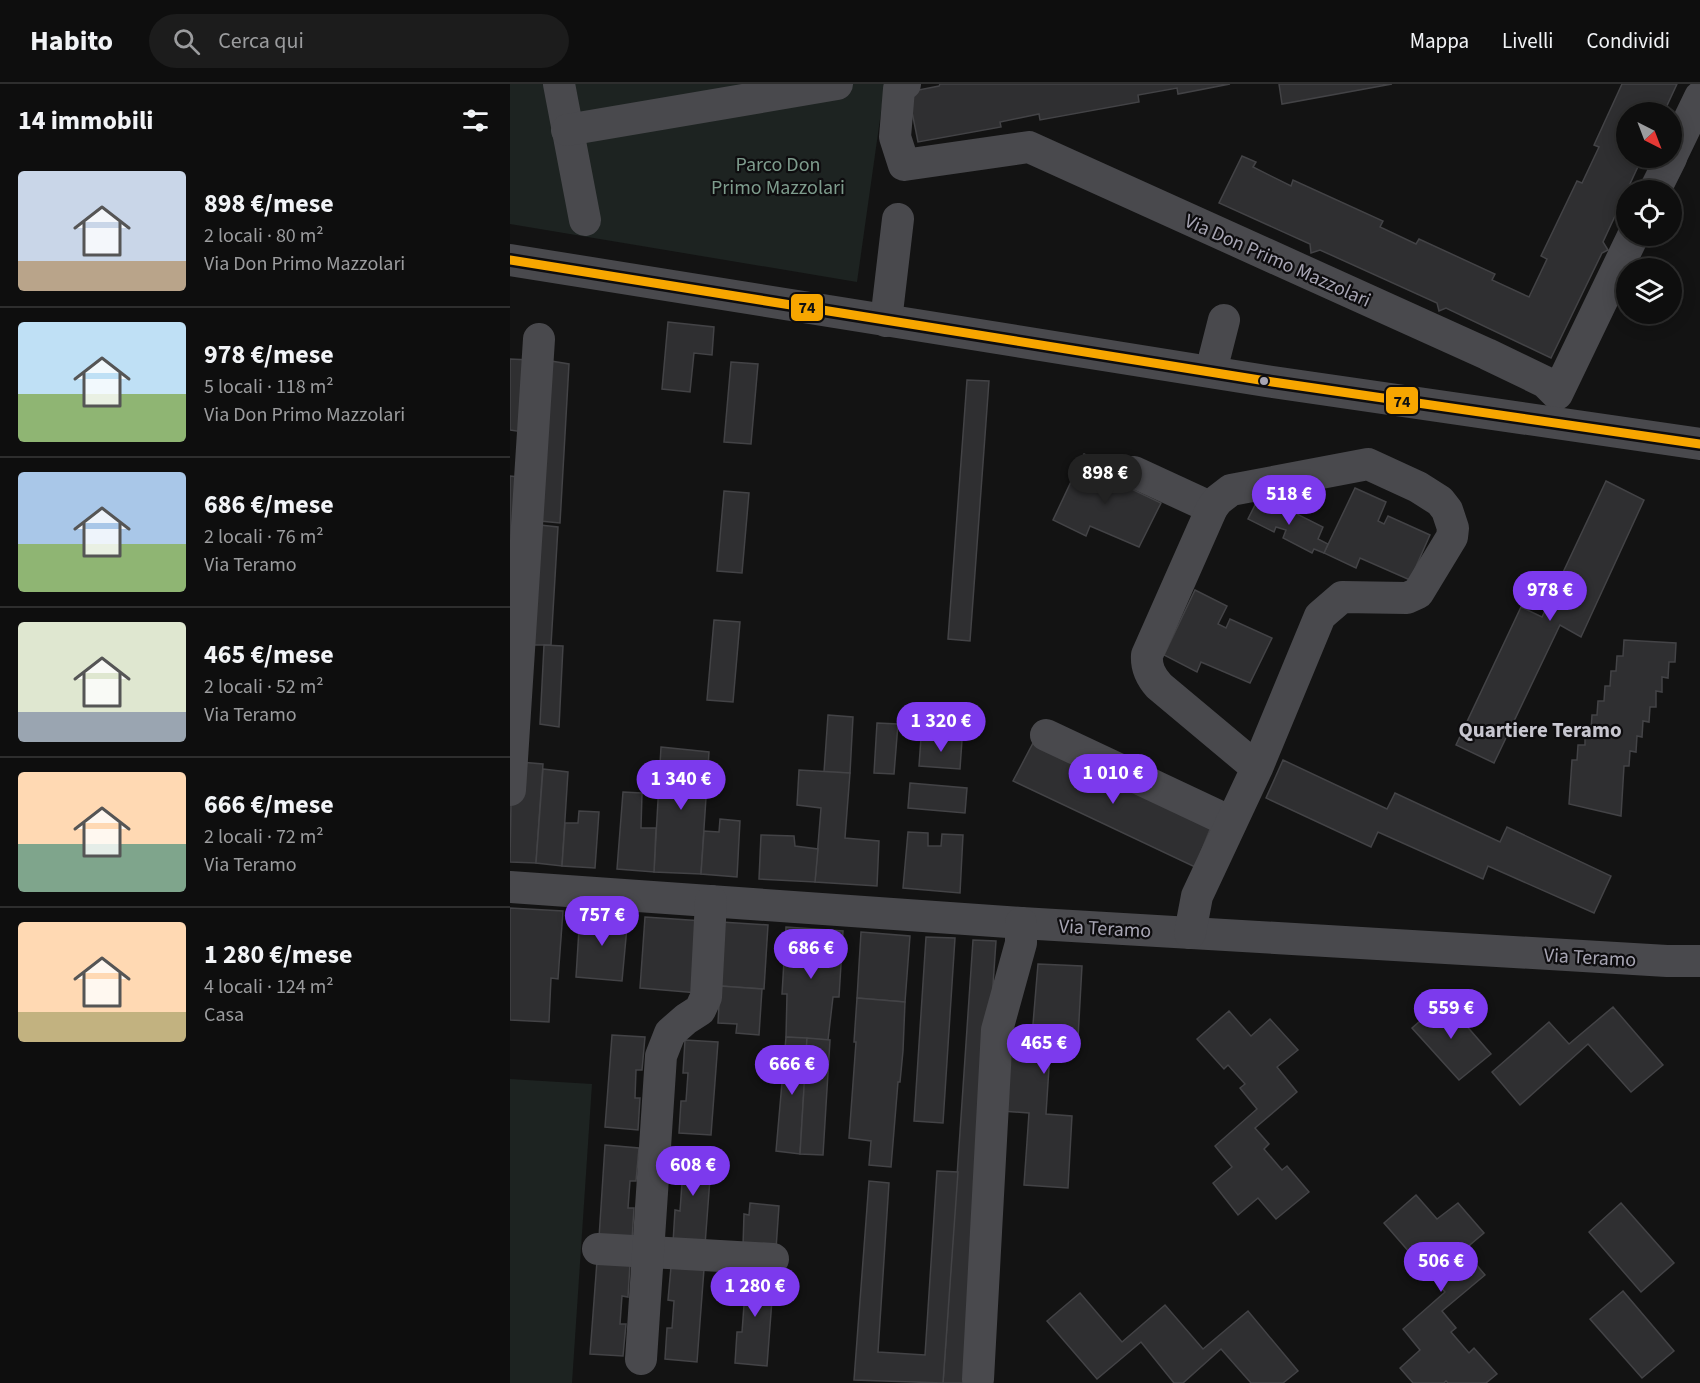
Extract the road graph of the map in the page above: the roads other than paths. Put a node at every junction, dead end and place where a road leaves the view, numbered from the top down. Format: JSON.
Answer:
{"nodes":[{"id":1,"x":559,"y":84,"type":"edge"},
{"id":2,"x":837,"y":84,"type":"edge"},
{"id":3,"x":905,"y":84,"type":"edge"},
{"id":4,"x":1700,"y":97,"type":"edge"},
{"id":5,"x":567,"y":130,"type":"junction"},
{"id":6,"x":1682,"y":134,"type":"edge"},
{"id":7,"x":897,"y":219,"type":"dead end"},
{"id":8,"x":585,"y":220,"type":"dead end"},
{"id":9,"x":1628,"y":246,"type":"edge"},
{"id":10,"x":510,"y":260,"type":"edge"},
{"id":11,"x":1224,"y":320,"type":"dead end"},
{"id":12,"x":886,"y":321,"type":"junction"},
{"id":13,"x":539,"y":339,"type":"dead end"},
{"id":14,"x":1211,"y":371,"type":"junction"},
{"id":15,"x":1700,"y":444,"type":"edge"},
{"id":16,"x":1134,"y":472,"type":"dead end"},
{"id":17,"x":1212,"y":508,"type":"junction"},
{"id":18,"x":1046,"y":735,"type":"dead end"},
{"id":19,"x":1257,"y":768,"type":"junction"},
{"id":20,"x":510,"y":790,"type":"edge"},
{"id":21,"x":1231,"y":822,"type":"junction"},
{"id":22,"x":510,"y":887,"type":"edge"},
{"id":23,"x":711,"y":901,"type":"junction"},
{"id":24,"x":1021,"y":923,"type":"junction"},
{"id":25,"x":1190,"y":933,"type":"junction"},
{"id":26,"x":1700,"y":961,"type":"edge"},
{"id":27,"x":598,"y":1249,"type":"dead end"},
{"id":28,"x":648,"y":1252,"type":"junction"},
{"id":29,"x":773,"y":1259,"type":"dead end"},
{"id":30,"x":641,"y":1359,"type":"dead end"},
{"id":31,"x":978,"y":1379,"type":"dead end"}],
"edges":[{"from":1,"to":5,"type":"street"},
{"from":2,"to":5,"type":"street"},
{"from":3,"to":9,"type":"street","name":"Via Don Primo Mazzolari"},
{"from":4,"to":6,"type":"street"},
{"from":5,"to":8,"type":"street"},
{"from":7,"to":12,"type":"street"},
{"from":10,"to":12,"type":"street"},
{"from":11,"to":14,"type":"street"},
{"from":12,"to":14,"type":"street"},
{"from":13,"to":20,"type":"street"},
{"from":14,"to":15,"type":"street"},
{"from":16,"to":17,"type":"street"},
{"from":17,"to":19,"type":"street"},
{"from":17,"to":19,"type":"street"},
{"from":18,"to":21,"type":"street"},
{"from":19,"to":21,"type":"street"},
{"from":21,"to":25,"type":"street"},
{"from":22,"to":23,"type":"street","name":"Via Teramo"},
{"from":23,"to":24,"type":"street","name":"Via Teramo"},
{"from":23,"to":28,"type":"street"},
{"from":24,"to":25,"type":"street","name":"Via Teramo"},
{"from":24,"to":31,"type":"street"},
{"from":25,"to":26,"type":"street","name":"Via Teramo"},
{"from":27,"to":28,"type":"street"},
{"from":28,"to":29,"type":"street"},
{"from":28,"to":30,"type":"street"}]}
